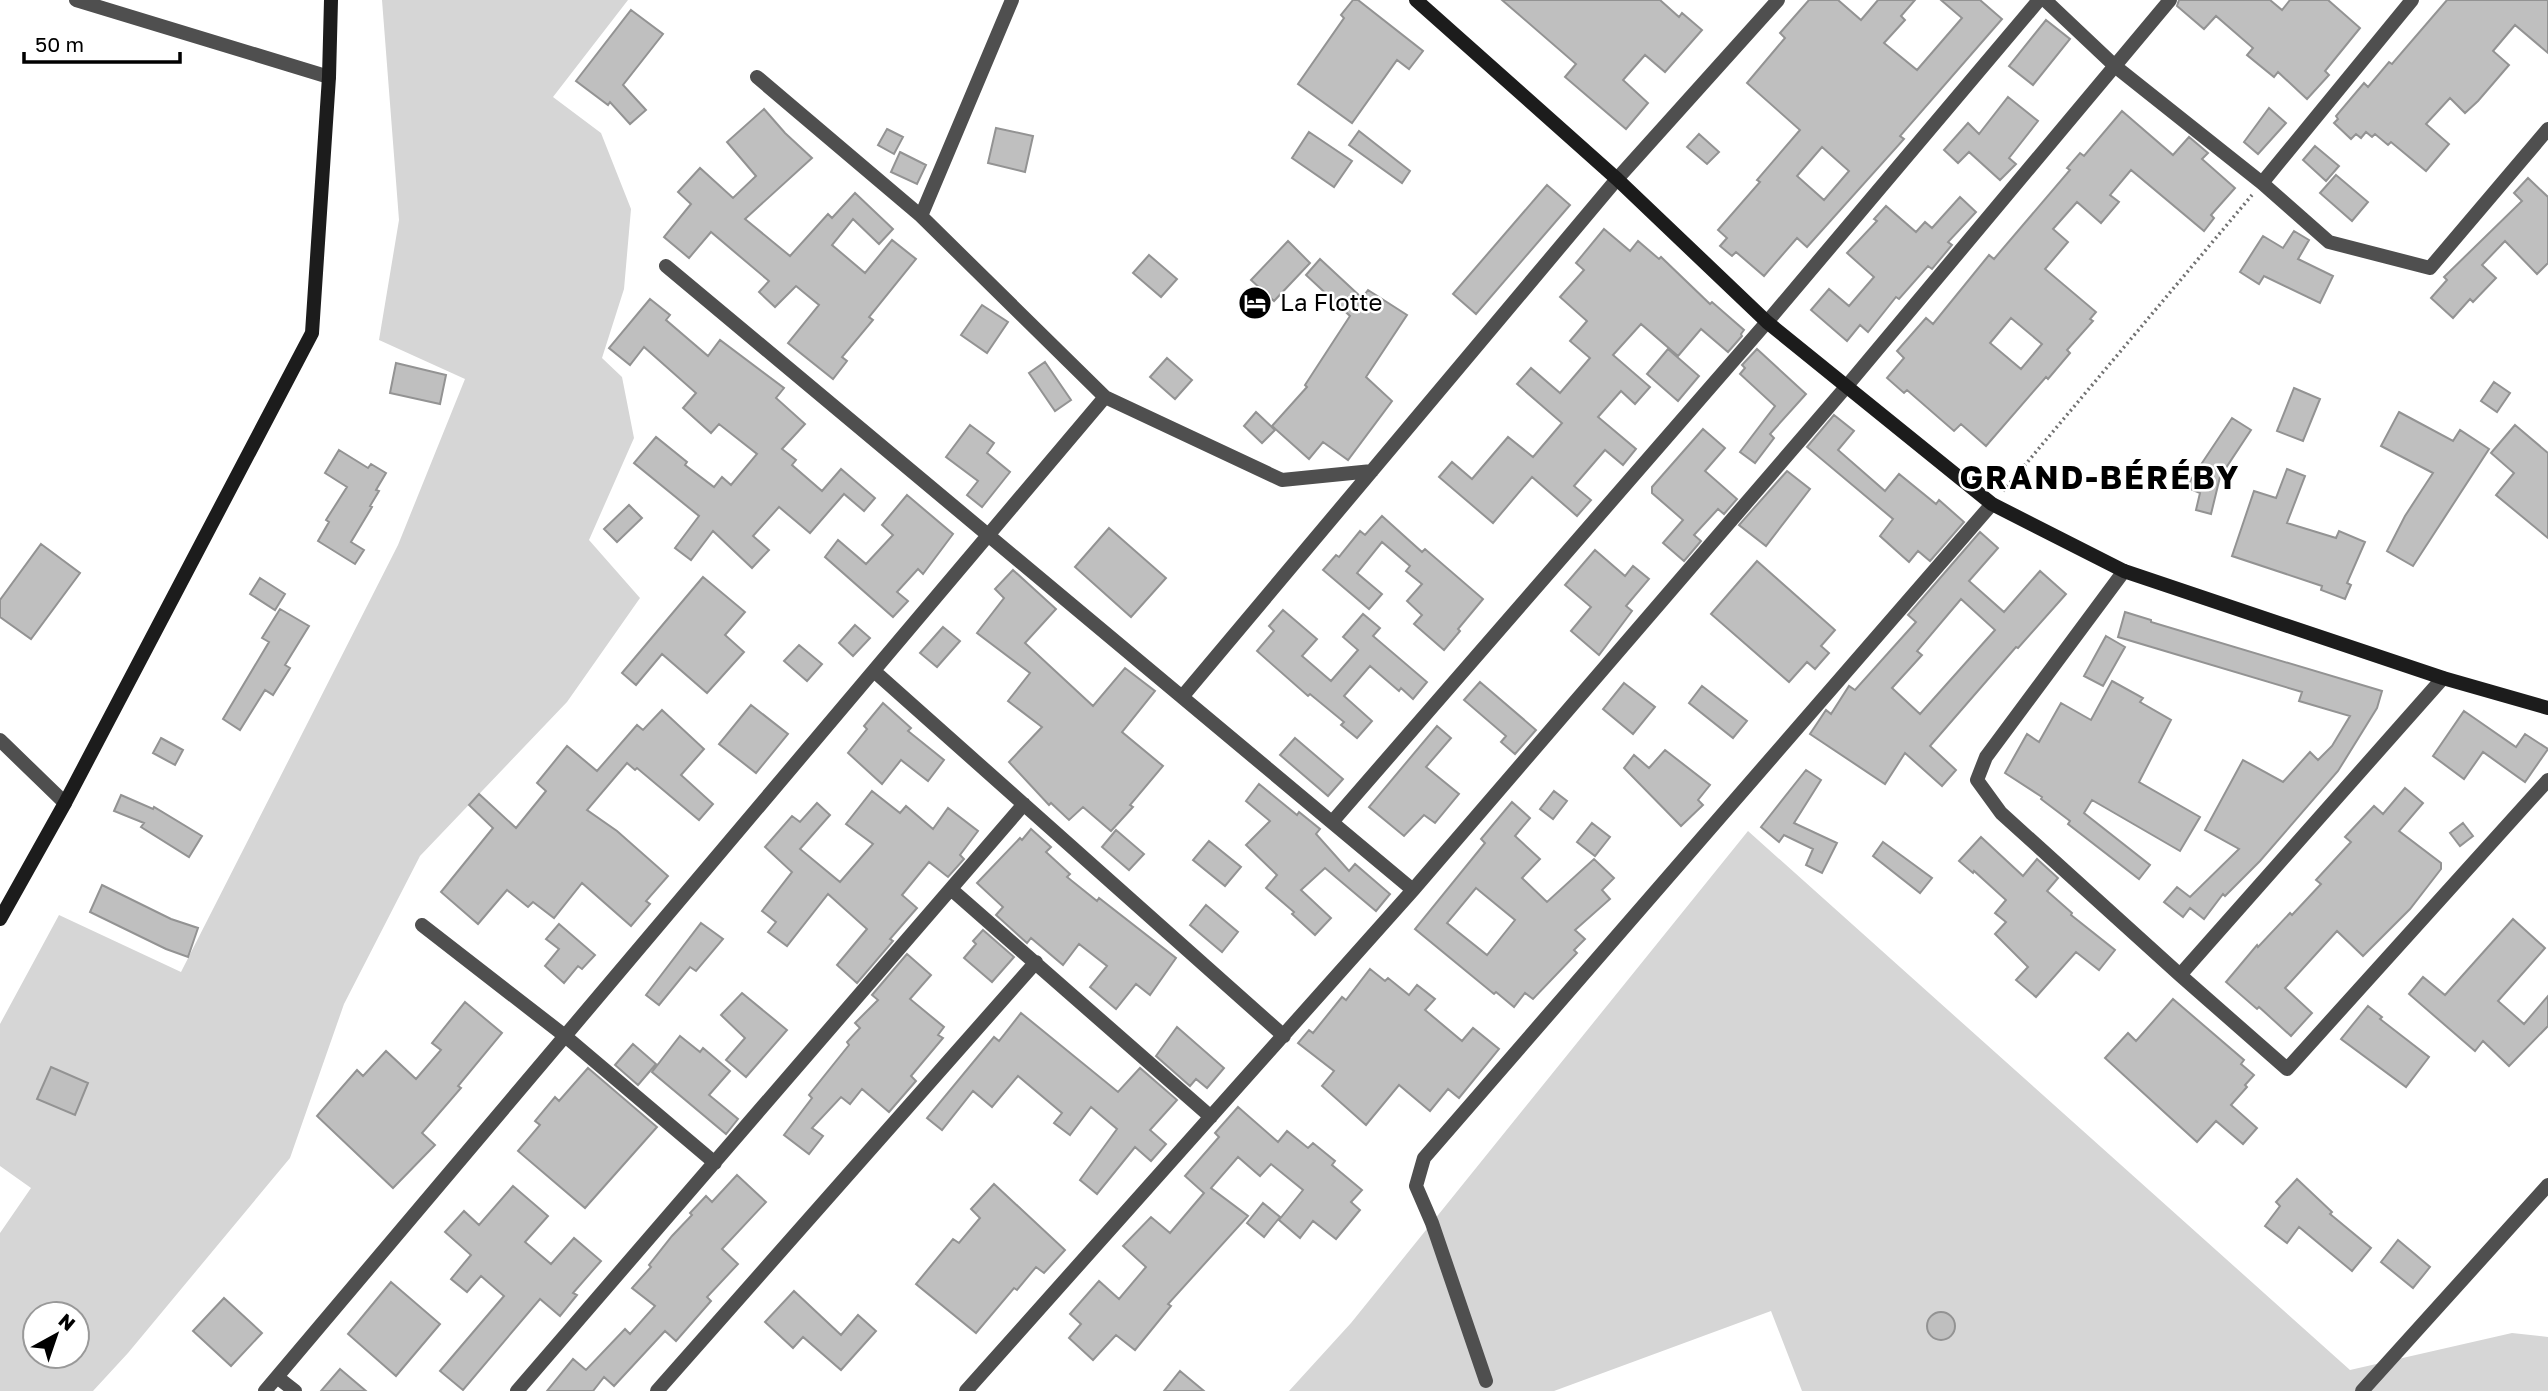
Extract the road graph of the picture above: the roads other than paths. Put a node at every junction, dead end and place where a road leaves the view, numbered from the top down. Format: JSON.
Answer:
{"nodes":[{"id":1,"x":76,"y":0,"type":"edge"},
{"id":2,"x":331,"y":0,"type":"edge"},
{"id":3,"x":1012,"y":0,"type":"edge"},
{"id":4,"x":1416,"y":0,"type":"edge"},
{"id":5,"x":1778,"y":0,"type":"edge"},
{"id":6,"x":2039,"y":0,"type":"edge"},
{"id":7,"x":2045,"y":0,"type":"edge"},
{"id":8,"x":2170,"y":0,"type":"edge"},
{"id":9,"x":2412,"y":0,"type":"edge"},
{"id":10,"x":2116,"y":67,"type":"junction"},
{"id":11,"x":329,"y":77,"type":"junction"},
{"id":12,"x":757,"y":77,"type":"dead end"},
{"id":13,"x":2548,"y":129,"type":"edge"},
{"id":14,"x":1617,"y":179,"type":"junction"},
{"id":15,"x":2262,"y":183,"type":"junction"},
{"id":16,"x":920,"y":216,"type":"junction"},
{"id":17,"x":666,"y":266,"type":"dead end"},
{"id":18,"x":1767,"y":322,"type":"junction"},
{"id":19,"x":1846,"y":387,"type":"junction"},
{"id":20,"x":1105,"y":397,"type":"junction"},
{"id":21,"x":1372,"y":471,"type":"junction"},
{"id":22,"x":1992,"y":504,"type":"junction"},
{"id":23,"x":988,"y":535,"type":"junction"},
{"id":24,"x":2124,"y":571,"type":"junction"},
{"id":25,"x":874,"y":671,"type":"junction"},
{"id":26,"x":2443,"y":678,"type":"junction"},
{"id":27,"x":1182,"y":697,"type":"junction"},
{"id":28,"x":2548,"y":708,"type":"edge"},
{"id":29,"x":0,"y":740,"type":"edge"},
{"id":30,"x":2548,"y":780,"type":"edge"},
{"id":31,"x":65,"y":803,"type":"junction"},
{"id":32,"x":1024,"y":804,"type":"junction"},
{"id":33,"x":1333,"y":821,"type":"junction"},
{"id":34,"x":952,"y":890,"type":"junction"},
{"id":35,"x":1413,"y":890,"type":"junction"},
{"id":36,"x":0,"y":919,"type":"edge"},
{"id":37,"x":422,"y":925,"type":"dead end"},
{"id":38,"x":1036,"y":962,"type":"junction"},
{"id":39,"x":2180,"y":975,"type":"junction"},
{"id":40,"x":1284,"y":1035,"type":"junction"},
{"id":41,"x":565,"y":1036,"type":"junction"},
{"id":42,"x":1211,"y":1117,"type":"junction"},
{"id":43,"x":715,"y":1163,"type":"junction"},
{"id":44,"x":2548,"y":1185,"type":"edge"},
{"id":45,"x":277,"y":1377,"type":"junction"},
{"id":46,"x":1486,"y":1381,"type":"dead end"},
{"id":47,"x":265,"y":1391,"type":"edge"},
{"id":48,"x":295,"y":1391,"type":"edge"},
{"id":49,"x":517,"y":1391,"type":"edge"},
{"id":50,"x":657,"y":1391,"type":"edge"},
{"id":51,"x":966,"y":1391,"type":"edge"},
{"id":52,"x":2362,"y":1391,"type":"edge"}],
"edges":[{"from":1,"to":11,"type":"street"},
{"from":2,"to":11,"type":"main road"},
{"from":3,"to":16,"type":"street"},
{"from":4,"to":14,"type":"main road"},
{"from":5,"to":14,"type":"street"},
{"from":6,"to":18,"type":"street"},
{"from":7,"to":10,"type":"street"},
{"from":8,"to":10,"type":"street"},
{"from":9,"to":15,"type":"street"},
{"from":10,"to":15,"type":"street"},
{"from":10,"to":19,"type":"street"},
{"from":11,"to":31,"type":"main road"},
{"from":12,"to":16,"type":"street"},
{"from":13,"to":15,"type":"street"},
{"from":14,"to":18,"type":"main road"},
{"from":14,"to":21,"type":"street"},
{"from":16,"to":20,"type":"street"},
{"from":17,"to":23,"type":"street"},
{"from":18,"to":19,"type":"main road"},
{"from":18,"to":33,"type":"street"},
{"from":19,"to":22,"type":"main road"},
{"from":19,"to":35,"type":"street"},
{"from":20,"to":21,"type":"street"},
{"from":20,"to":23,"type":"street"},
{"from":21,"to":27,"type":"street"},
{"from":22,"to":24,"type":"main road"},
{"from":22,"to":46,"type":"street"},
{"from":23,"to":25,"type":"street"},
{"from":23,"to":27,"type":"street"},
{"from":24,"to":26,"type":"main road"},
{"from":24,"to":39,"type":"street"},
{"from":25,"to":32,"type":"street"},
{"from":25,"to":41,"type":"street"},
{"from":26,"to":28,"type":"main road"},
{"from":26,"to":39,"type":"street"},
{"from":27,"to":33,"type":"street"},
{"from":29,"to":31,"type":"street"},
{"from":30,"to":39,"type":"street"},
{"from":31,"to":36,"type":"main road"},
{"from":32,"to":34,"type":"street"},
{"from":32,"to":40,"type":"street"},
{"from":33,"to":35,"type":"street"},
{"from":34,"to":38,"type":"street"},
{"from":34,"to":43,"type":"street"},
{"from":35,"to":40,"type":"street"},
{"from":37,"to":41,"type":"street"},
{"from":38,"to":42,"type":"street"},
{"from":38,"to":50,"type":"street"},
{"from":40,"to":42,"type":"street"},
{"from":41,"to":43,"type":"street"},
{"from":41,"to":45,"type":"street"},
{"from":42,"to":51,"type":"street"},
{"from":43,"to":49,"type":"street"},
{"from":44,"to":52,"type":"street"},
{"from":45,"to":47,"type":"street"},
{"from":45,"to":48,"type":"street"}]}
